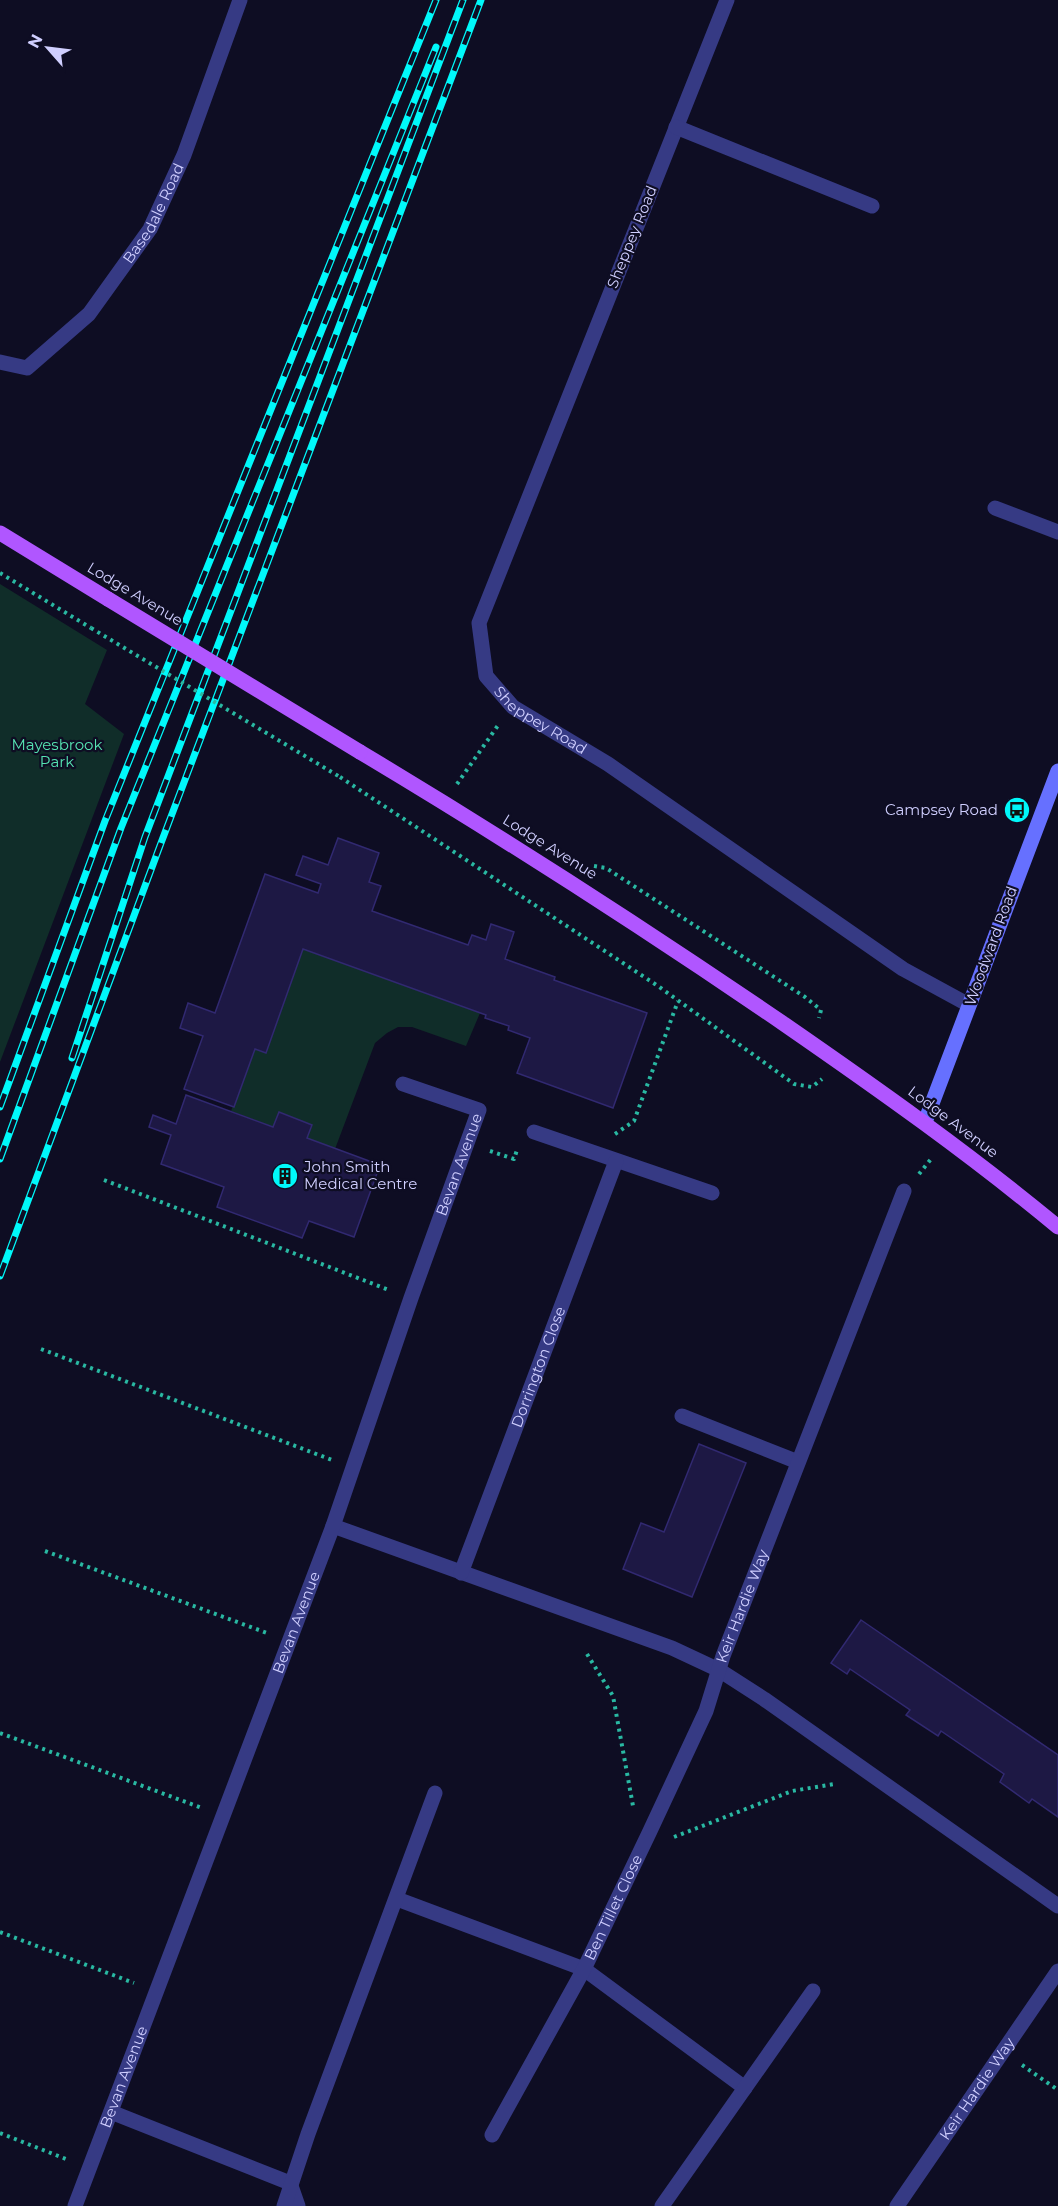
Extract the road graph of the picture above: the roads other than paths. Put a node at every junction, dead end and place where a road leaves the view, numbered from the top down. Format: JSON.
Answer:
{"nodes":[{"id":1,"x":240,"y":0,"type":"edge"},
{"id":2,"x":726,"y":0,"type":"edge"},
{"id":3,"x":676,"y":127,"type":"junction"},
{"id":4,"x":872,"y":206,"type":"dead end"},
{"id":5,"x":0,"y":362,"type":"edge"},
{"id":6,"x":995,"y":508,"type":"dead end"},
{"id":7,"x":1058,"y":532,"type":"edge"},
{"id":8,"x":0,"y":533,"type":"edge"},
{"id":9,"x":1058,"y":771,"type":"edge"},
{"id":10,"x":969,"y":1005,"type":"junction"},
{"id":11,"x":403,"y":1084,"type":"dead end"},
{"id":12,"x":925,"y":1122,"type":"junction"},
{"id":13,"x":534,"y":1132,"type":"dead end"},
{"id":14,"x":616,"y":1161,"type":"junction"},
{"id":15,"x":904,"y":1191,"type":"road end"},
{"id":16,"x":712,"y":1193,"type":"dead end"},
{"id":17,"x":1058,"y":1227,"type":"edge"},
{"id":18,"x":682,"y":1416,"type":"dead end"},
{"id":19,"x":798,"y":1462,"type":"junction"},
{"id":20,"x":333,"y":1526,"type":"junction"},
{"id":21,"x":462,"y":1573,"type":"junction"},
{"id":22,"x":719,"y":1670,"type":"junction"},
{"id":23,"x":435,"y":1793,"type":"dead end"},
{"id":24,"x":397,"y":1899,"type":"junction"},
{"id":25,"x":1058,"y":1906,"type":"edge"},
{"id":26,"x":584,"y":1969,"type":"junction"},
{"id":27,"x":1058,"y":1971,"type":"edge"},
{"id":28,"x":813,"y":1991,"type":"dead end"},
{"id":29,"x":745,"y":2088,"type":"junction"},
{"id":30,"x":111,"y":2112,"type":"junction"},
{"id":31,"x":492,"y":2135,"type":"dead end"},
{"id":32,"x":290,"y":2183,"type":"junction"},
{"id":33,"x":75,"y":2206,"type":"edge"},
{"id":34,"x":284,"y":2206,"type":"edge"},
{"id":35,"x":298,"y":2206,"type":"edge"},
{"id":36,"x":662,"y":2206,"type":"edge"},
{"id":37,"x":897,"y":2206,"type":"edge"}],
"edges":[{"from":1,"to":5,"type":"street","name":"Basedale Road"},
{"from":2,"to":3,"type":"street","name":"Sheppey Road"},
{"from":3,"to":4,"type":"street"},
{"from":3,"to":10,"type":"street","name":"Sheppey Road"},
{"from":6,"to":7,"type":"street"},
{"from":8,"to":12,"type":"main road","name":"Lodge Avenue","bridge":true},
{"from":9,"to":10,"type":"street","name":"Woodward Road"},
{"from":10,"to":12,"type":"street","name":"Woodward Road"},
{"from":11,"to":20,"type":"street","name":"Bevan Avenue"},
{"from":12,"to":17,"type":"main road","name":"Lodge Avenue"},
{"from":13,"to":14,"type":"street"},
{"from":14,"to":16,"type":"street"},
{"from":14,"to":21,"type":"street","name":"Dorrington Close"},
{"from":15,"to":19,"type":"street","name":"Keir Hardie Way"},
{"from":18,"to":19,"type":"street"},
{"from":19,"to":22,"type":"street","name":"Keir Hardie Way"},
{"from":20,"to":21,"type":"street"},
{"from":20,"to":30,"type":"street","name":"Bevan Avenue"},
{"from":21,"to":22,"type":"street"},
{"from":22,"to":25,"type":"street","name":"Keir Hardie Way"},
{"from":22,"to":26,"type":"street","name":"Ben Tillet Close"},
{"from":23,"to":24,"type":"street"},
{"from":24,"to":26,"type":"street"},
{"from":24,"to":32,"type":"street"},
{"from":26,"to":29,"type":"street"},
{"from":26,"to":31,"type":"street","name":"Ben Tillet Close"},
{"from":27,"to":37,"type":"street","name":"Keir Hardie Way"},
{"from":28,"to":29,"type":"street"},
{"from":29,"to":36,"type":"street"},
{"from":30,"to":32,"type":"street"},
{"from":30,"to":33,"type":"street","name":"Bevan Avenue"},
{"from":32,"to":34,"type":"street"},
{"from":32,"to":35,"type":"street"}]}
